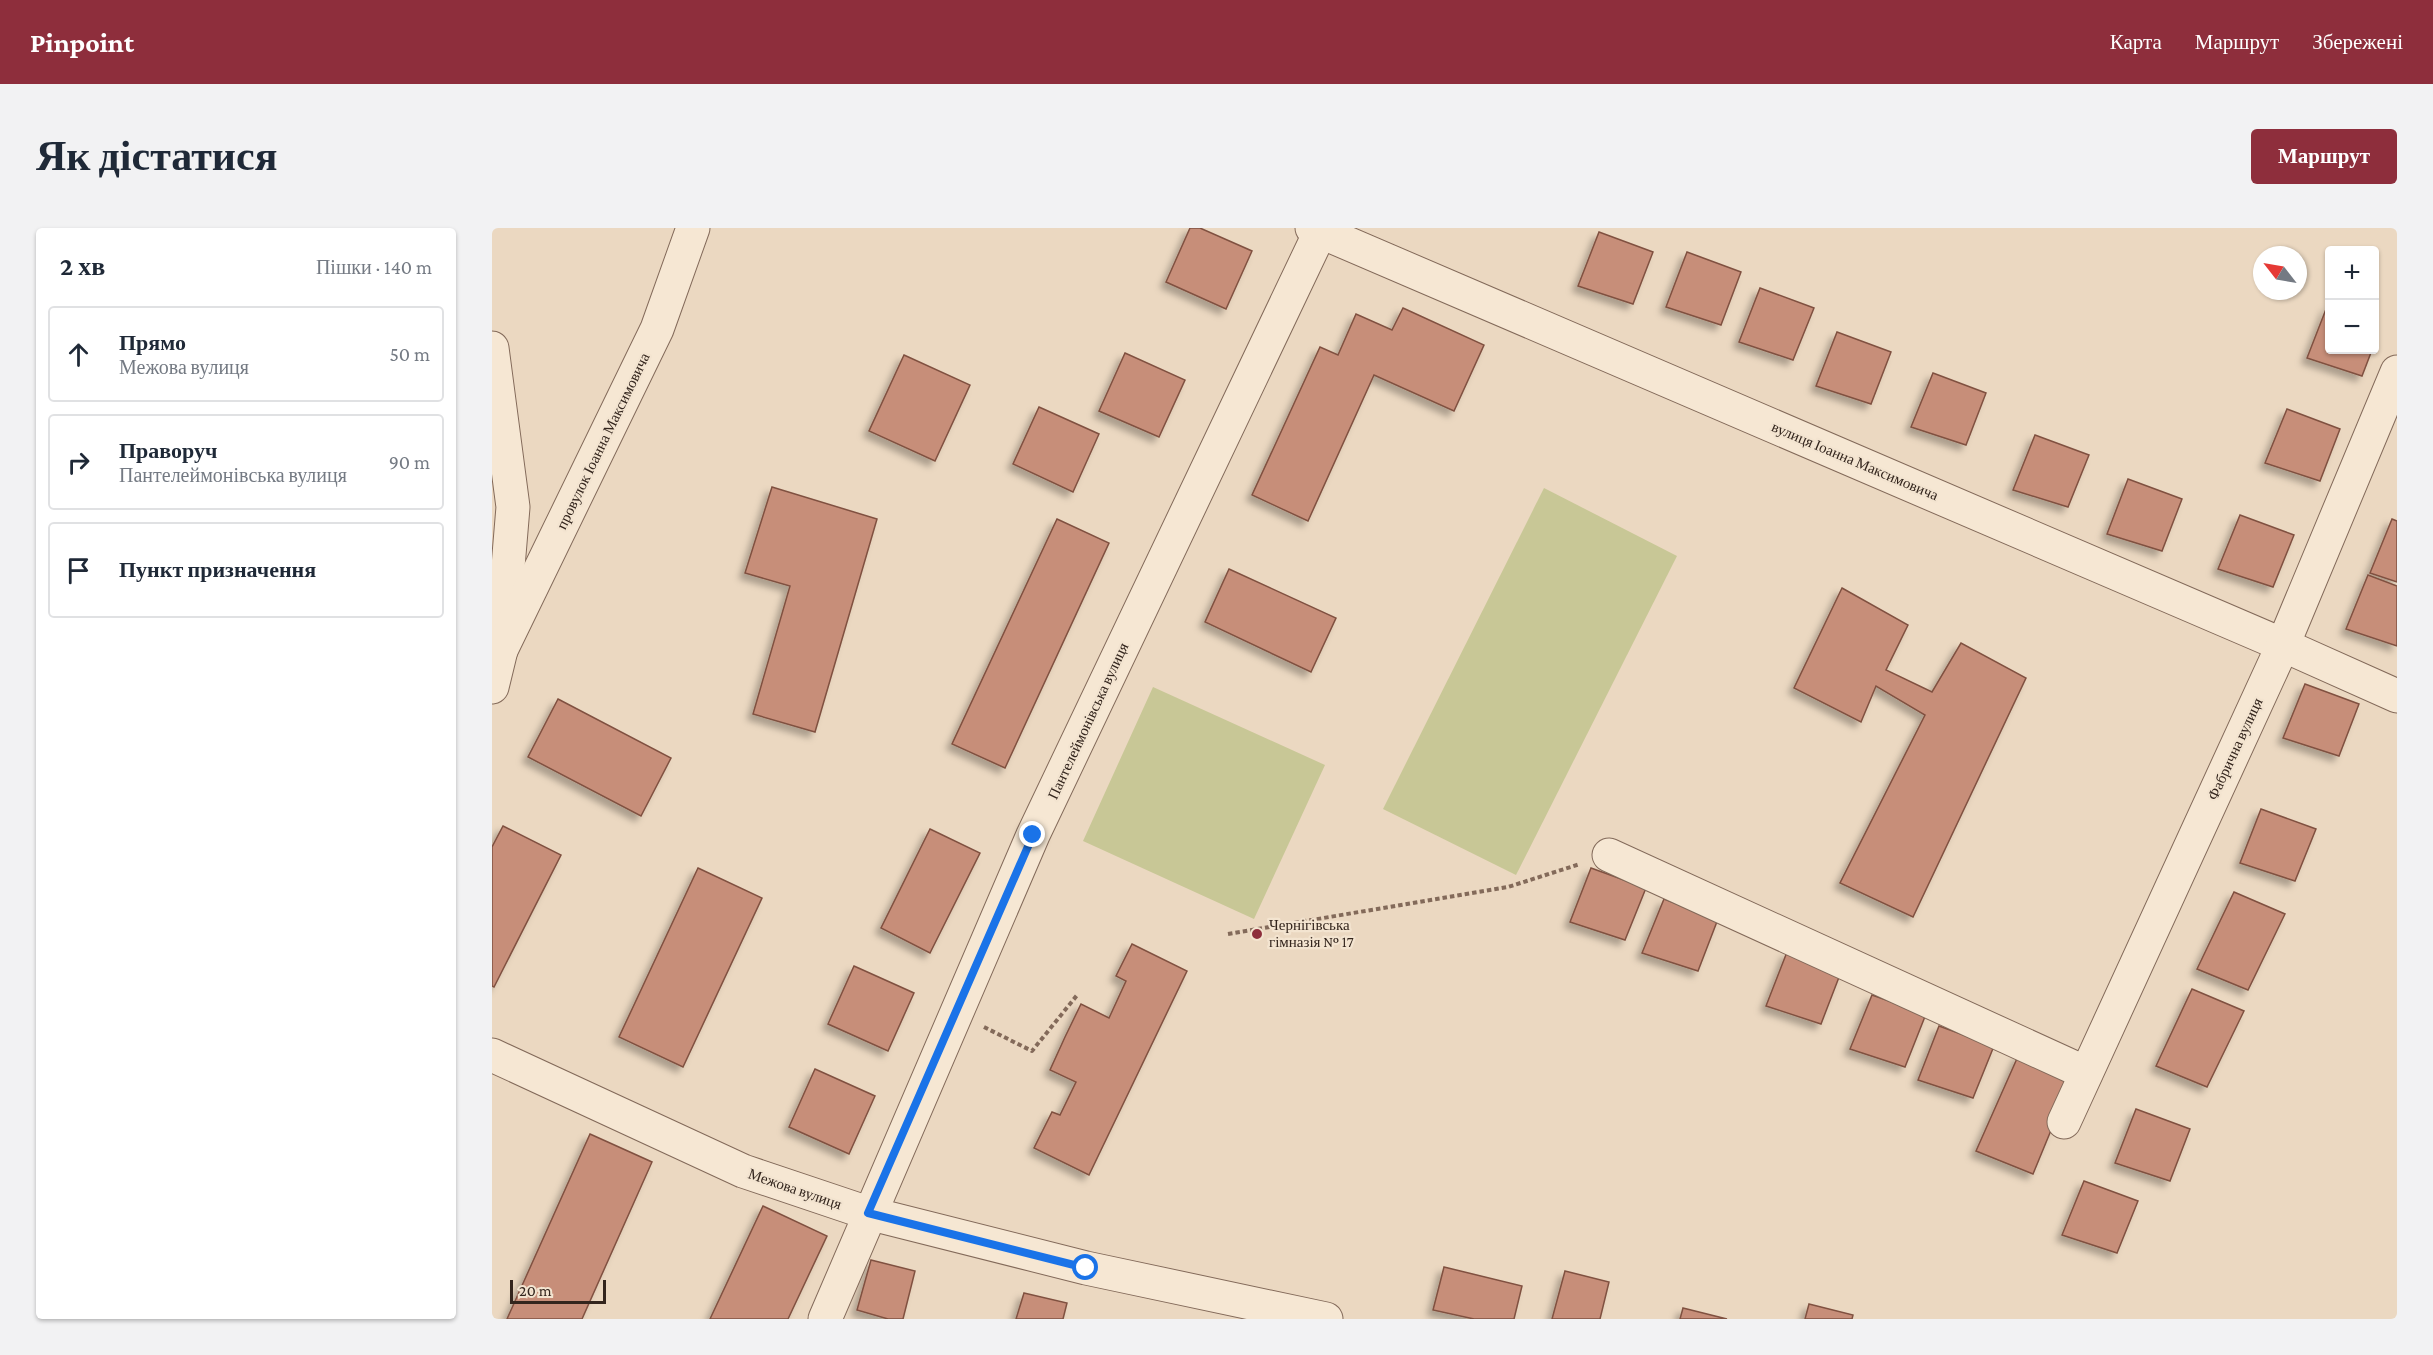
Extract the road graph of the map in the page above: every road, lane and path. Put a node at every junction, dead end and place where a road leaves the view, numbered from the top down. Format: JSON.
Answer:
{"nodes":[{"id":1,"x":693,"y":228,"type":"edge"},
{"id":2,"x":1318,"y":229,"type":"edge"},
{"id":3,"x":492,"y":348,"type":"edge"},
{"id":4,"x":2397,"y":372,"type":"edge"},
{"id":5,"x":2283,"y":645,"type":"junction"},
{"id":6,"x":501,"y":650,"type":"junction"},
{"id":7,"x":492,"y":687,"type":"edge"},
{"id":8,"x":2397,"y":696,"type":"edge"},
{"id":9,"x":1609,"y":855,"type":"joint"},
{"id":10,"x":1228,"y":934,"type":"dead end"},
{"id":11,"x":1078,"y":994,"type":"dead end"},
{"id":12,"x":957,"y":1012,"type":"junction"},
{"id":13,"x":492,"y":1054,"type":"edge"},
{"id":14,"x":2086,"y":1073,"type":"junction"},
{"id":15,"x":2064,"y":1122,"type":"dead end"},
{"id":16,"x":868,"y":1213,"type":"junction"},
{"id":17,"x":825,"y":1319,"type":"edge"},
{"id":18,"x":1326,"y":1319,"type":"edge"}],
"edges":[{"from":1,"to":6,"type":"street","name":"провулок Іоанна Максимовича"},
{"from":2,"to":5,"type":"street","name":"вулиця Іоанна Максимовича"},
{"from":2,"to":12,"type":"street","name":"Пантелеймонівська вулиця"},
{"from":3,"to":6,"type":"street"},
{"from":4,"to":5,"type":"street","name":"Фабрична вулиця"},
{"from":5,"to":8,"type":"street","name":"вулиця Іоанна Максимовича"},
{"from":5,"to":14,"type":"street","name":"Фабрична вулиця"},
{"from":6,"to":7,"type":"street"},
{"from":9,"to":10,"type":"path"},
{"from":9,"to":14,"type":"street"},
{"from":11,"to":12,"type":"path"},
{"from":12,"to":16,"type":"street","name":"Пантелеймонівська вулиця"},
{"from":13,"to":16,"type":"street","name":"Межова вулиця"},
{"from":14,"to":15,"type":"street","name":"Фабрична вулиця"},
{"from":16,"to":17,"type":"street","name":"Пантелеймонівська вулиця"},
{"from":16,"to":18,"type":"street","name":"Межова вулиця"}]}
